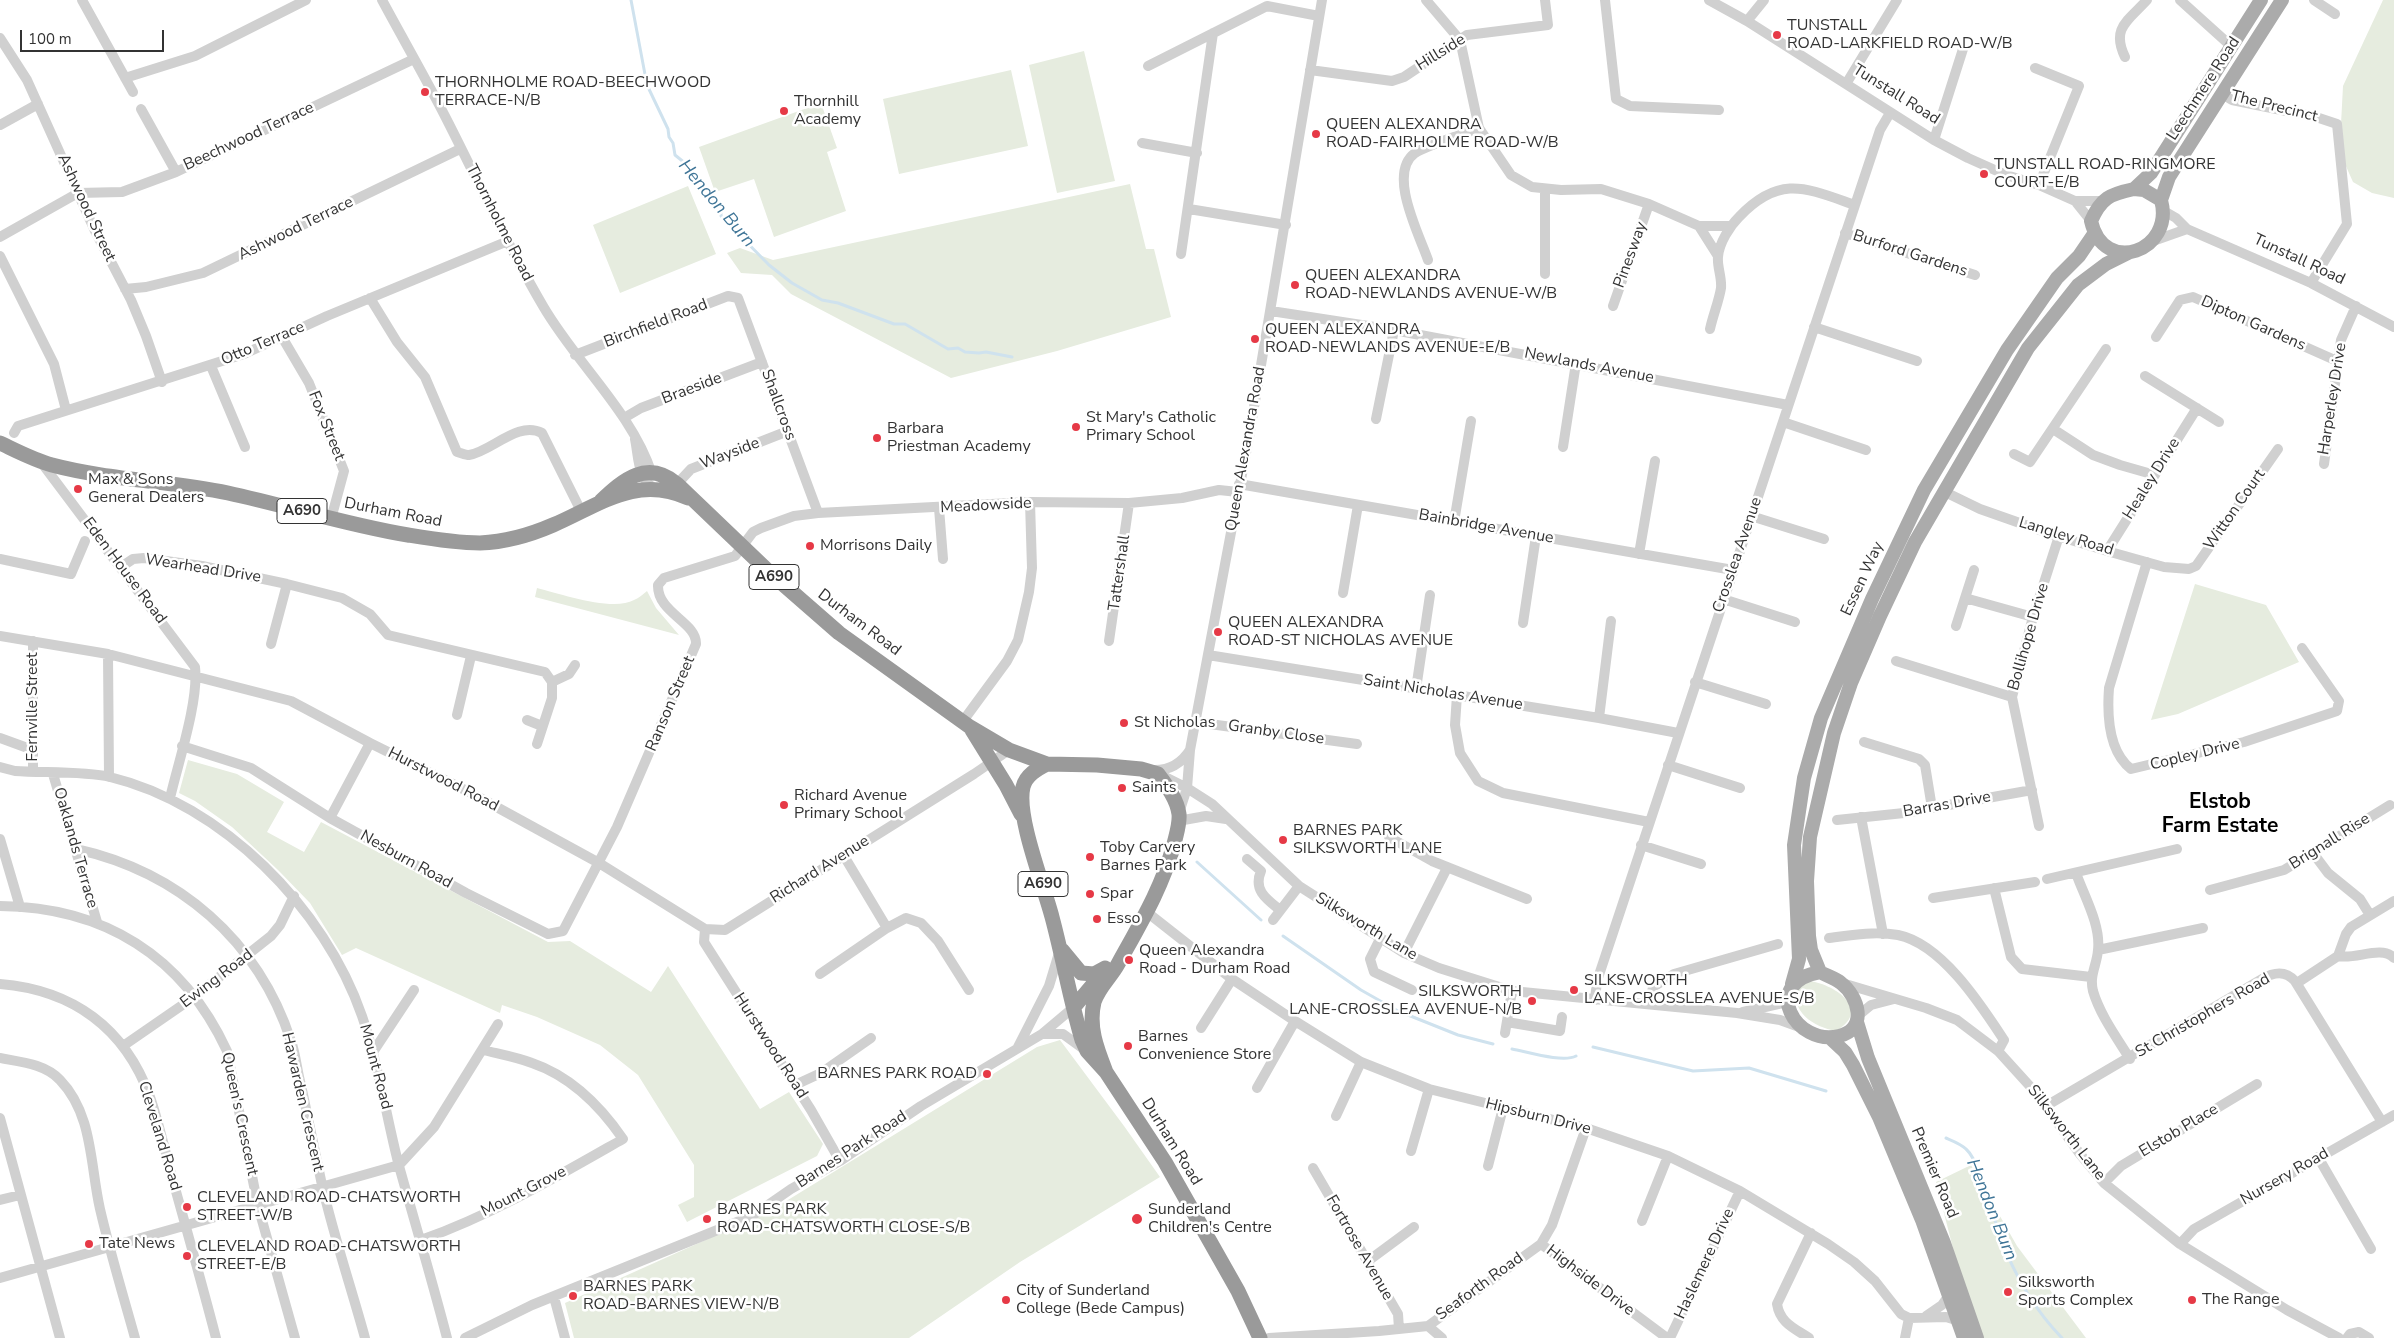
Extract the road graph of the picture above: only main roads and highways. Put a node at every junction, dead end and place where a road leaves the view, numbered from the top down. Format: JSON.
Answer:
{"nodes":[{"id":1,"x":2261,"y":0,"type":"edge"},
{"id":2,"x":2282,"y":0,"type":"edge"},
{"id":3,"x":2231,"y":46,"type":"junction"},
{"id":4,"x":2246,"y":56,"type":"junction"},
{"id":5,"x":2134,"y":189,"type":"junction"},
{"id":6,"x":2163,"y":206,"type":"junction"},
{"id":7,"x":2092,"y":228,"type":"junction"},
{"id":8,"x":2128,"y":253,"type":"junction"},
{"id":9,"x":0,"y":443,"type":"edge"},
{"id":10,"x":690,"y":499,"type":"junction"},
{"id":11,"x":600,"y":501,"type":"junction"},
{"id":12,"x":966,"y":724,"type":"junction"},
{"id":13,"x":1047,"y":764,"type":"junction"},
{"id":14,"x":1025,"y":822,"type":"junction"},
{"id":15,"x":1060,"y":947,"type":"junction"},
{"id":16,"x":1126,"y":948,"type":"junction"},
{"id":17,"x":1110,"y":964,"type":"junction"},
{"id":18,"x":1820,"y":972,"type":"junction"},
{"id":19,"x":1792,"y":984,"type":"junction"},
{"id":20,"x":1074,"y":1007,"type":"junction"},
{"id":21,"x":1858,"y":1018,"type":"junction"},
{"id":22,"x":1830,"y":1038,"type":"junction"},
{"id":23,"x":1106,"y":1072,"type":"junction"},
{"id":24,"x":1260,"y":1338,"type":"edge"},
{"id":25,"x":1964,"y":1338,"type":"edge"},
{"id":26,"x":1977,"y":1338,"type":"edge"}],
"edges":[{"from":1,"to":3,"type":"main road","name":"Leechmere Road"},
{"from":2,"to":4,"type":"main road","name":"Leechmere Road"},
{"from":3,"to":4,"type":"main road"},
{"from":3,"to":5,"type":"main road","name":"Leechmere Road"},
{"from":4,"to":6,"type":"main road","name":"Leechmere Road"},
{"from":5,"to":6,"type":"main road","name":"Tunstall Road"},
{"from":5,"to":7,"type":"main road","name":"Tunstall Road"},
{"from":6,"to":8,"type":"main road"},
{"from":7,"to":8,"type":"main road"},
{"from":7,"to":19,"type":"main road","name":"Essen Way"},
{"from":8,"to":18,"type":"main road","name":"Essen Way"},
{"from":9,"to":11,"type":"highway","name":"Durham Road","number":"A690"},
{"from":10,"to":11,"type":"highway","name":"Durham Road","number":"A690"},
{"from":10,"to":11,"type":"highway","name":"Durham Road","number":"A690"},
{"from":10,"to":12,"type":"highway","name":"Durham Road","number":"A690"},
{"from":12,"to":13,"type":"highway","name":"Durham Road","number":"A690"},
{"from":12,"to":14,"type":"highway","name":"Durham Road","number":"A690"},
{"from":13,"to":14,"type":"highway","name":"Durham Road","number":"A690"},
{"from":13,"to":16,"type":"highway","name":"Durham Road","number":"A690"},
{"from":14,"to":15,"type":"highway","name":"Durham Road","number":"A690"},
{"from":15,"to":17,"type":"highway","name":"Durham Road","number":"A690"},
{"from":15,"to":20,"type":"highway","name":"Durham Road","number":"A690"},
{"from":16,"to":17,"type":"highway","name":"Durham Road","number":"A690"},
{"from":16,"to":23,"type":"highway","name":"Durham Road","number":"A690"},
{"from":17,"to":20,"type":"highway","name":"Durham Road","number":"A690"},
{"from":18,"to":19,"type":"main road"},
{"from":18,"to":21,"type":"main road","name":"Premier Road"},
{"from":19,"to":22,"type":"main road","name":"Premier Road"},
{"from":20,"to":23,"type":"highway","name":"Durham Road","number":"A690"},
{"from":21,"to":22,"type":"main road"},
{"from":21,"to":26,"type":"main road","name":"Premier Road"},
{"from":22,"to":25,"type":"main road","name":"Premier Road"},
{"from":23,"to":24,"type":"highway","name":"Durham Road","number":"A690"}]}
